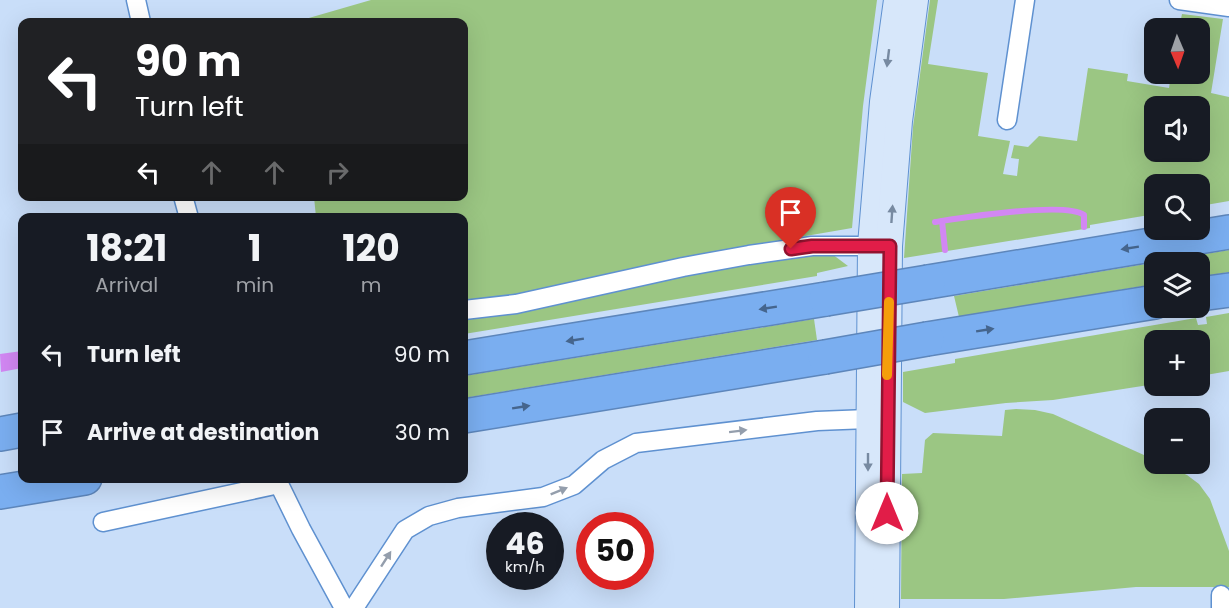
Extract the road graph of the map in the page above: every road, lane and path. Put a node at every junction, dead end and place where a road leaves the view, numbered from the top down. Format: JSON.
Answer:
{"nodes":[{"id":1,"x":136,"y":0,"type":"edge"},
{"id":2,"x":897,"y":0,"type":"edge"},
{"id":3,"x":915,"y":0,"type":"edge"},
{"id":4,"x":1026,"y":0,"type":"edge"},
{"id":5,"x":1179,"y":0,"type":"edge"},
{"id":6,"x":1227,"y":4,"type":"edge"},
{"id":7,"x":140,"y":18,"type":"edge"},
{"id":8,"x":1007,"y":120,"type":"dead end"},
{"id":9,"x":1229,"y":232,"type":"edge"},
{"id":10,"x":880,"y":246,"type":"junction"},
{"id":11,"x":1229,"y":290,"type":"edge"},
{"id":12,"x":1210,"y":293,"type":"edge"},
{"id":13,"x":1144,"y":304,"type":"edge"},
{"id":14,"x":468,"y":310,"type":"edge"},
{"id":15,"x":468,"y":357,"type":"edge"},
{"id":16,"x":878,"y":392,"type":"junction"},
{"id":17,"x":468,"y":415,"type":"edge"},
{"id":18,"x":868,"y":418,"type":"junction"},
{"id":19,"x":18,"y":431,"type":"edge"},
{"id":20,"x":0,"y":434,"type":"edge"},
{"id":21,"x":55,"y":483,"type":"edge"},
{"id":22,"x":269,"y":483,"type":"edge"},
{"id":23,"x":279,"y":483,"type":"edge"},
{"id":24,"x":0,"y":492,"type":"edge"},
{"id":25,"x":103,"y":522,"type":"dead end"},
{"id":26,"x":344,"y":608,"type":"edge"},
{"id":27,"x":354,"y":608,"type":"edge"},
{"id":28,"x":868,"y":608,"type":"edge"},
{"id":29,"x":886,"y":608,"type":"edge"}],
"edges":[{"from":1,"to":7,"type":"street"},
{"from":2,"to":10,"type":"main road","one_way":true},
{"from":10,"to":3,"type":"main road","one_way":true},
{"from":4,"to":8,"type":"street"},
{"from":5,"to":6,"type":"street"},
{"from":9,"to":15,"type":"highway","one_way":true,"bridge":true},
{"from":10,"to":14,"type":"street"},
{"from":10,"to":16,"type":"main road"},
{"from":11,"to":12,"type":"highway"},
{"from":17,"to":13,"type":"highway","one_way":true,"bridge":true},
{"from":16,"to":18,"type":"main road"},
{"from":16,"to":29,"type":"main road"},
{"from":27,"to":18,"type":"street","one_way":true},
{"from":18,"to":28,"type":"main road","one_way":true},
{"from":19,"to":20,"type":"highway"},
{"from":21,"to":24,"type":"highway"},
{"from":22,"to":25,"type":"street"},
{"from":23,"to":26,"type":"street"}]}
